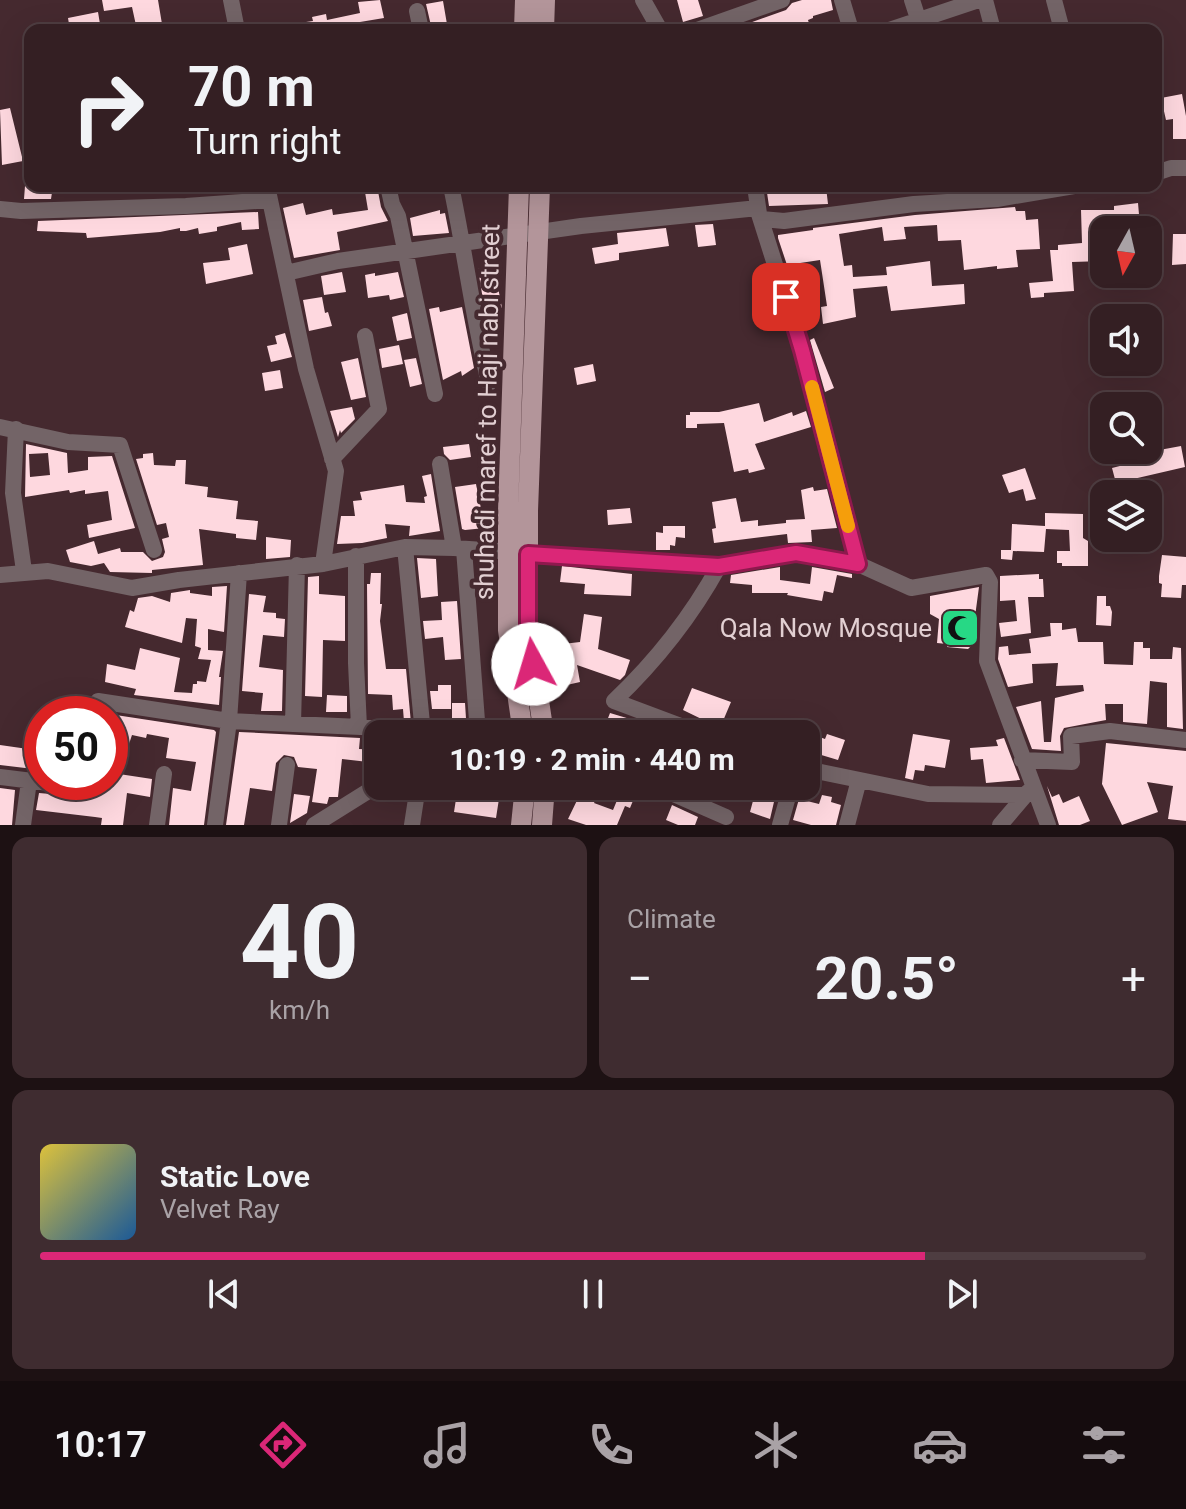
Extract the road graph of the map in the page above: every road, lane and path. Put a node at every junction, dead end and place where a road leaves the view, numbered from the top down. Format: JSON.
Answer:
{"nodes":[{"id":1,"x":231,"y":0,"type":"edge"},
{"id":2,"x":525,"y":0,"type":"edge"},
{"id":3,"x":545,"y":0,"type":"edge"},
{"id":4,"x":643,"y":0,"type":"edge"},
{"id":5,"x":782,"y":0,"type":"edge"},
{"id":6,"x":842,"y":0,"type":"edge"},
{"id":7,"x":912,"y":0,"type":"edge"},
{"id":8,"x":982,"y":0,"type":"edge"},
{"id":9,"x":1054,"y":0,"type":"edge"},
{"id":10,"x":417,"y":11,"type":"dead end"},
{"id":11,"x":236,"y":24,"type":"edge"},
{"id":12,"x":420,"y":24,"type":"edge"},
{"id":13,"x":524,"y":24,"type":"edge"},
{"id":14,"x":544,"y":24,"type":"edge"},
{"id":15,"x":656,"y":24,"type":"edge"},
{"id":16,"x":714,"y":24,"type":"edge"},
{"id":17,"x":849,"y":24,"type":"edge"},
{"id":18,"x":920,"y":24,"type":"edge"},
{"id":19,"x":922,"y":24,"type":"edge"},
{"id":20,"x":991,"y":24,"type":"edge"},
{"id":21,"x":1060,"y":24,"type":"edge"},
{"id":22,"x":1186,"y":168,"type":"edge"},
{"id":23,"x":1162,"y":171,"type":"edge"},
{"id":24,"x":390,"y":192,"type":"edge"},
{"id":25,"x":452,"y":192,"type":"edge"},
{"id":26,"x":520,"y":192,"type":"edge"},
{"id":27,"x":538,"y":192,"type":"edge"},
{"id":28,"x":756,"y":192,"type":"edge"},
{"id":29,"x":1038,"y":192,"type":"edge"},
{"id":30,"x":269,"y":193,"type":"edge"},
{"id":31,"x":0,"y":209,"type":"edge"},
{"id":32,"x":760,"y":213,"type":"junction"},
{"id":33,"x":528,"y":234,"type":"junction"},
{"id":34,"x":463,"y":243,"type":"junction"},
{"id":35,"x":405,"y":251,"type":"junction"},
{"id":36,"x":286,"y":273,"type":"junction"},
{"id":37,"x":365,"y":336,"type":"dead end"},
{"id":38,"x":489,"y":383,"type":"dead end"},
{"id":39,"x":435,"y":394,"type":"dead end"},
{"id":40,"x":8,"y":428,"type":"edge"},
{"id":41,"x":332,"y":459,"type":"junction"},
{"id":42,"x":440,"y":464,"type":"dead end"},
{"id":43,"x":405,"y":547,"type":"junction"},
{"id":44,"x":459,"y":548,"type":"junction"},
{"id":45,"x":154,"y":550,"type":"dead end"},
{"id":46,"x":518,"y":553,"type":"junction"},
{"id":47,"x":356,"y":556,"type":"junction"},
{"id":48,"x":323,"y":564,"type":"junction"},
{"id":49,"x":858,"y":564,"type":"junction"},
{"id":50,"x":297,"y":565,"type":"junction"},
{"id":51,"x":719,"y":566,"type":"junction"},
{"id":52,"x":24,"y":571,"type":"junction"},
{"id":53,"x":239,"y":573,"type":"junction"},
{"id":54,"x":0,"y":575,"type":"edge"},
{"id":55,"x":128,"y":706,"type":"edge"},
{"id":56,"x":422,"y":720,"type":"edge"},
{"id":57,"x":477,"y":720,"type":"edge"},
{"id":58,"x":521,"y":720,"type":"edge"},
{"id":59,"x":542,"y":720,"type":"edge"},
{"id":60,"x":665,"y":720,"type":"edge"},
{"id":61,"x":229,"y":721,"type":"junction"},
{"id":62,"x":293,"y":724,"type":"junction"},
{"id":63,"x":359,"y":727,"type":"junction"},
{"id":64,"x":364,"y":727,"type":"edge"},
{"id":65,"x":1186,"y":740,"type":"edge"},
{"id":66,"x":1022,"y":760,"type":"junction"},
{"id":67,"x":287,"y":765,"type":"dead end"},
{"id":68,"x":820,"y":772,"type":"edge"},
{"id":69,"x":164,"y":774,"type":"dead end"},
{"id":70,"x":0,"y":777,"type":"edge"},
{"id":71,"x":24,"y":780,"type":"edge"},
{"id":72,"x":859,"y":780,"type":"junction"},
{"id":73,"x":1029,"y":791,"type":"junction"},
{"id":74,"x":364,"y":794,"type":"edge"},
{"id":75,"x":26,"y":800,"type":"edge"},
{"id":76,"x":416,"y":800,"type":"edge"},
{"id":77,"x":524,"y":800,"type":"edge"},
{"id":78,"x":544,"y":800,"type":"edge"},
{"id":79,"x":687,"y":800,"type":"edge"},
{"id":80,"x":787,"y":800,"type":"edge"},
{"id":81,"x":726,"y":817,"type":"dead end"},
{"id":82,"x":23,"y":825,"type":"edge"},
{"id":83,"x":157,"y":825,"type":"edge"},
{"id":84,"x":215,"y":825,"type":"edge"},
{"id":85,"x":279,"y":825,"type":"edge"},
{"id":86,"x":314,"y":825,"type":"edge"},
{"id":87,"x":412,"y":825,"type":"edge"},
{"id":88,"x":521,"y":825,"type":"edge"},
{"id":89,"x":542,"y":825,"type":"edge"},
{"id":90,"x":780,"y":825,"type":"edge"},
{"id":91,"x":847,"y":825,"type":"edge"},
{"id":92,"x":1000,"y":825,"type":"edge"},
{"id":93,"x":1048,"y":825,"type":"edge"}],
"edges":[{"from":1,"to":11,"type":"street"},
{"from":2,"to":13,"type":"main road"},
{"from":3,"to":14,"type":"main road"},
{"from":4,"to":15,"type":"street"},
{"from":5,"to":16,"type":"street"},
{"from":6,"to":17,"type":"street"},
{"from":7,"to":18,"type":"street"},
{"from":8,"to":19,"type":"street"},
{"from":8,"to":20,"type":"street"},
{"from":9,"to":21,"type":"street"},
{"from":10,"to":12,"type":"street"},
{"from":22,"to":23,"type":"street"},
{"from":24,"to":35,"type":"street"},
{"from":25,"to":34,"type":"street"},
{"from":26,"to":33,"type":"main road","name":"shuhadi maref to Haji nabi street"},
{"from":27,"to":33,"type":"main road"},
{"from":28,"to":32,"type":"street"},
{"from":29,"to":32,"type":"street"},
{"from":30,"to":31,"type":"street"},
{"from":30,"to":36,"type":"street"},
{"from":32,"to":33,"type":"street"},
{"from":32,"to":49,"type":"street"},
{"from":33,"to":34,"type":"street"},
{"from":33,"to":46,"type":"main road","name":"shuhadi maref to Haji nabi street"},
{"from":34,"to":35,"type":"street"},
{"from":34,"to":38,"type":"street"},
{"from":35,"to":36,"type":"street"},
{"from":35,"to":39,"type":"street"},
{"from":36,"to":41,"type":"street"},
{"from":37,"to":41,"type":"street"},
{"from":40,"to":45,"type":"street"},
{"from":40,"to":52,"type":"street"},
{"from":41,"to":48,"type":"street"},
{"from":42,"to":44,"type":"street"},
{"from":43,"to":44,"type":"street"},
{"from":43,"to":47,"type":"street"},
{"from":43,"to":56,"type":"street"},
{"from":44,"to":46,"type":"street"},
{"from":44,"to":57,"type":"street"},
{"from":46,"to":51,"type":"street"},
{"from":46,"to":58,"type":"main road","name":"shuhadi maref to Haji nabi street"},
{"from":46,"to":59,"type":"main road"},
{"from":47,"to":48,"type":"street"},
{"from":47,"to":63,"type":"street"},
{"from":48,"to":50,"type":"street"},
{"from":49,"to":51,"type":"street"},
{"from":49,"to":66,"type":"street"},
{"from":50,"to":53,"type":"street"},
{"from":50,"to":62,"type":"street"},
{"from":51,"to":60,"type":"street"},
{"from":52,"to":53,"type":"street"},
{"from":52,"to":54,"type":"street"},
{"from":53,"to":61,"type":"street"},
{"from":55,"to":61,"type":"street"},
{"from":61,"to":62,"type":"street"},
{"from":61,"to":84,"type":"street"},
{"from":62,"to":63,"type":"street"},
{"from":63,"to":64,"type":"street"},
{"from":65,"to":66,"type":"street"},
{"from":66,"to":73,"type":"street"},
{"from":67,"to":85,"type":"street"},
{"from":68,"to":72,"type":"street"},
{"from":69,"to":83,"type":"street"},
{"from":70,"to":71,"type":"street"},
{"from":72,"to":73,"type":"street"},
{"from":72,"to":91,"type":"street"},
{"from":73,"to":92,"type":"street"},
{"from":73,"to":93,"type":"street"},
{"from":74,"to":86,"type":"street"},
{"from":75,"to":82,"type":"street"},
{"from":76,"to":87,"type":"street"},
{"from":77,"to":88,"type":"main road"},
{"from":78,"to":89,"type":"main road"},
{"from":79,"to":81,"type":"street"},
{"from":80,"to":90,"type":"street"}]}
